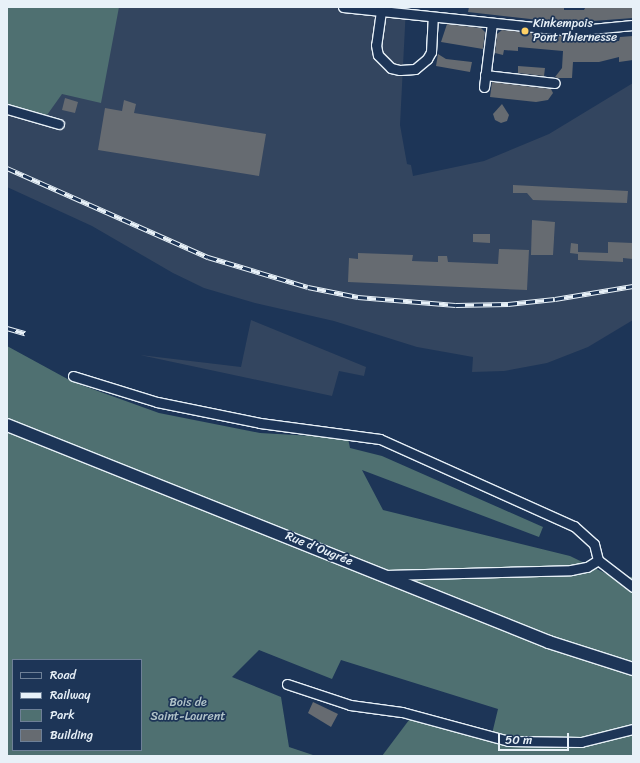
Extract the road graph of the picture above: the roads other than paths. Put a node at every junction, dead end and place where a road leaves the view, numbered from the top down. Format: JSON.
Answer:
{"nodes":[{"id":1,"x":342,"y":7,"type":"edge"},
{"id":2,"x":381,"y":11,"type":"junction"},
{"id":3,"x":433,"y":17,"type":"junction"},
{"id":4,"x":492,"y":23,"type":"junction"},
{"id":5,"x":633,"y":25,"type":"edge"},
{"id":6,"x":485,"y":75,"type":"junction"},
{"id":7,"x":555,"y":83,"type":"dead end"},
{"id":8,"x":484,"y":87,"type":"dead end"},
{"id":9,"x":7,"y":110,"type":"edge"},
{"id":10,"x":59,"y":124,"type":"dead end"},
{"id":11,"x":73,"y":376,"type":"dead end"},
{"id":12,"x":7,"y":425,"type":"edge"},
{"id":13,"x":598,"y":560,"type":"junction"},
{"id":14,"x":382,"y":575,"type":"junction"},
{"id":15,"x":633,"y":588,"type":"edge"},
{"id":16,"x":633,"y":669,"type":"edge"},
{"id":17,"x":287,"y":684,"type":"dead end"},
{"id":18,"x":633,"y":729,"type":"edge"}],
"edges":[{"from":1,"to":2,"type":"street"},
{"from":2,"to":3,"type":"street"},
{"from":2,"to":3,"type":"street"},
{"from":3,"to":4,"type":"street"},
{"from":4,"to":5,"type":"street"},
{"from":4,"to":6,"type":"street"},
{"from":6,"to":7,"type":"street"},
{"from":6,"to":8,"type":"street"},
{"from":9,"to":10,"type":"street"},
{"from":11,"to":13,"type":"street"},
{"from":12,"to":14,"type":"main road","name":"Rue d'Ougrée"},
{"from":13,"to":14,"type":"street"},
{"from":13,"to":15,"type":"street"},
{"from":14,"to":16,"type":"main road","name":"Rue d'Ougrée"},
{"from":17,"to":18,"type":"street"}]}
